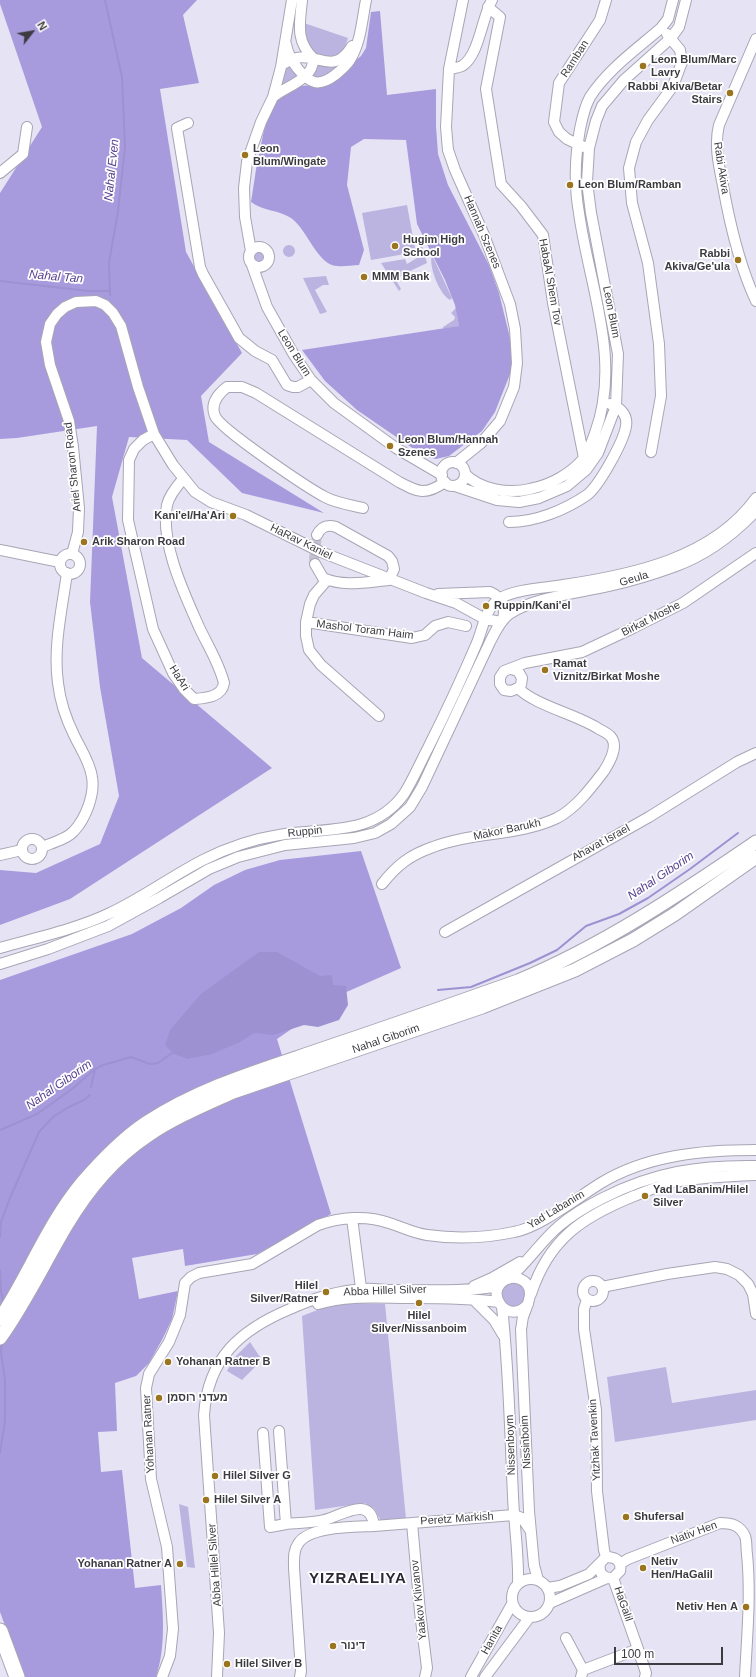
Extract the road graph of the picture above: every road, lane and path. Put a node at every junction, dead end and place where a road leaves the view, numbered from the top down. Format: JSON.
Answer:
{"nodes":[{"id":1,"x":292,"y":0,"type":"edge"},
{"id":2,"x":302,"y":0,"type":"edge"},
{"id":3,"x":366,"y":0,"type":"edge"},
{"id":4,"x":463,"y":0,"type":"edge"},
{"id":5,"x":606,"y":0,"type":"edge"},
{"id":6,"x":673,"y":0,"type":"edge"},
{"id":7,"x":686,"y":0,"type":"edge"},
{"id":8,"x":490,"y":4,"type":"edge"},
{"id":9,"x":361,"y":26,"type":"junction"},
{"id":10,"x":661,"y":28,"type":"junction"},
{"id":11,"x":286,"y":38,"type":"junction"},
{"id":12,"x":671,"y":38,"type":"junction"},
{"id":13,"x":756,"y":39,"type":"edge"},
{"id":14,"x":313,"y":58,"type":"junction"},
{"id":15,"x":291,"y":60,"type":"junction"},
{"id":16,"x":281,"y":67,"type":"junction"},
{"id":17,"x":449,"y":69,"type":"junction"},
{"id":18,"x":304,"y":76,"type":"junction"},
{"id":19,"x":273,"y":97,"type":"junction"},
{"id":20,"x":188,"y":123,"type":"dead end"},
{"id":21,"x":28,"y":127,"type":"dead end"},
{"id":22,"x":578,"y":145,"type":"junction"},
{"id":23,"x":589,"y":148,"type":"junction"},
{"id":24,"x":0,"y":173,"type":"edge"},
{"id":25,"x":246,"y":224,"type":"junction"},
{"id":26,"x":261,"y":246,"type":"junction"},
{"id":27,"x":250,"y":251,"type":"junction"},
{"id":28,"x":252,"y":265,"type":"junction"},
{"id":29,"x":264,"y":266,"type":"junction"},
{"id":30,"x":261,"y":287,"type":"junction"},
{"id":31,"x":756,"y":301,"type":"edge"},
{"id":32,"x":311,"y":380,"type":"junction"},
{"id":33,"x":604,"y":403,"type":"junction"},
{"id":34,"x":616,"y":406,"type":"junction"},
{"id":35,"x":154,"y":434,"type":"junction"},
{"id":36,"x":652,"y":452,"type":"dead end"},
{"id":37,"x":584,"y":458,"type":"junction"},
{"id":38,"x":421,"y":462,"type":"junction"},
{"id":39,"x":458,"y":467,"type":"junction"},
{"id":40,"x":183,"y":479,"type":"junction"},
{"id":41,"x":443,"y":479,"type":"junction"},
{"id":42,"x":455,"y":486,"type":"junction"},
{"id":43,"x":756,"y":498,"type":"edge"},
{"id":44,"x":363,"y":508,"type":"dead end"},
{"id":45,"x":756,"y":511,"type":"edge"},
{"id":46,"x":509,"y":522,"type":"dead end"},
{"id":47,"x":317,"y":535,"type":"dead end"},
{"id":48,"x":0,"y":550,"type":"edge"},
{"id":49,"x":756,"y":553,"type":"edge"},
{"id":50,"x":72,"y":554,"type":"junction"},
{"id":51,"x":60,"y":562,"type":"junction"},
{"id":52,"x":315,"y":564,"type":"tunnel mouth"},
{"id":53,"x":67,"y":573,"type":"junction"},
{"id":54,"x":327,"y":580,"type":"junction"},
{"id":55,"x":389,"y":580,"type":"junction"},
{"id":56,"x":476,"y":592,"type":"junction"},
{"id":57,"x":426,"y":593,"type":"junction"},
{"id":58,"x":500,"y":599,"type":"junction"},
{"id":59,"x":471,"y":610,"type":"junction"},
{"id":60,"x":485,"y":619,"type":"junction"},
{"id":61,"x":502,"y":621,"type":"junction"},
{"id":62,"x":306,"y":622,"type":"junction"},
{"id":63,"x":466,"y":626,"type":"dead end"},
{"id":64,"x":536,"y":662,"type":"junction"},
{"id":65,"x":511,"y":669,"type":"junction"},
{"id":66,"x":522,"y":678,"type":"junction"},
{"id":67,"x":518,"y":688,"type":"junction"},
{"id":68,"x":379,"y":716,"type":"dead end"},
{"id":69,"x":442,"y":731,"type":"junction"},
{"id":70,"x":756,"y":754,"type":"edge"},
{"id":71,"x":756,"y":842,"type":"edge"},
{"id":72,"x":0,"y":855,"type":"edge"},
{"id":73,"x":756,"y":857,"type":"edge"},
{"id":74,"x":382,"y":884,"type":"dead end"},
{"id":75,"x":445,"y":932,"type":"dead end"},
{"id":76,"x":0,"y":948,"type":"edge"},
{"id":77,"x":0,"y":964,"type":"edge"},
{"id":78,"x":756,"y":1150,"type":"edge"},
{"id":79,"x":756,"y":1166,"type":"edge"},
{"id":80,"x":756,"y":1175,"type":"edge"},
{"id":81,"x":352,"y":1218,"type":"junction"},
{"id":82,"x":531,"y":1254,"type":"junction"},
{"id":83,"x":508,"y":1279,"type":"junction"},
{"id":84,"x":499,"y":1286,"type":"junction"},
{"id":85,"x":602,"y":1287,"type":"junction"},
{"id":86,"x":465,"y":1289,"type":"junction"},
{"id":87,"x":362,"y":1293,"type":"junction"},
{"id":88,"x":530,"y":1299,"type":"junction"},
{"id":89,"x":587,"y":1299,"type":"junction"},
{"id":90,"x":474,"y":1300,"type":"junction"},
{"id":91,"x":500,"y":1305,"type":"junction"},
{"id":92,"x":756,"y":1314,"type":"edge"},
{"id":93,"x":5,"y":1321,"type":"edge"},
{"id":94,"x":0,"y":1338,"type":"edge"},
{"id":95,"x":506,"y":1342,"type":"junction"},
{"id":96,"x":279,"y":1431,"type":"dead end"},
{"id":97,"x":263,"y":1433,"type":"dead end"},
{"id":98,"x":514,"y":1515,"type":"junction"},
{"id":99,"x":412,"y":1523,"type":"junction"},
{"id":100,"x":286,"y":1524,"type":"junction"},
{"id":101,"x":374,"y":1526,"type":"junction"},
{"id":102,"x":531,"y":1532,"type":"junction"},
{"id":103,"x":603,"y":1560,"type":"junction"},
{"id":104,"x":620,"y":1564,"type":"junction"},
{"id":105,"x":610,"y":1578,"type":"junction"},
{"id":106,"x":538,"y":1580,"type":"junction"},
{"id":107,"x":518,"y":1584,"type":"junction"},
{"id":108,"x":547,"y":1588,"type":"junction"},
{"id":109,"x":550,"y":1603,"type":"junction"},
{"id":110,"x":512,"y":1604,"type":"junction"},
{"id":111,"x":529,"y":1618,"type":"junction"},
{"id":112,"x":0,"y":1631,"type":"edge"},
{"id":113,"x":566,"y":1638,"type":"dead end"},
{"id":114,"x":638,"y":1649,"type":"junction"},
{"id":115,"x":0,"y":1659,"type":"edge"},
{"id":116,"x":582,"y":1674,"type":"edge"},
{"id":117,"x":7,"y":1677,"type":"edge"},
{"id":118,"x":17,"y":1677,"type":"edge"},
{"id":119,"x":162,"y":1677,"type":"edge"},
{"id":120,"x":217,"y":1677,"type":"edge"},
{"id":121,"x":300,"y":1677,"type":"edge"},
{"id":122,"x":425,"y":1677,"type":"edge"},
{"id":123,"x":471,"y":1677,"type":"edge"},
{"id":124,"x":485,"y":1677,"type":"edge"},
{"id":125,"x":646,"y":1677,"type":"edge"},
{"id":126,"x":745,"y":1677,"type":"edge"}],
"edges":[{"from":1,"to":11,"type":"street"},
{"from":2,"to":14,"type":"street"},
{"from":3,"to":9,"type":"street"},
{"from":4,"to":17,"type":"street","name":"Hannah Szenes"},
{"from":5,"to":22,"type":"street","name":"Ramban"},
{"from":6,"to":10,"type":"street","name":"Leon Blum"},
{"from":7,"to":12,"type":"street","name":"Leon Blum"},
{"from":8,"to":17,"type":"street","name":"HabaAl Shem Tov"},
{"from":8,"to":37,"type":"street","name":"HabaAl Shem Tov"},
{"from":9,"to":14,"type":"street"},
{"from":9,"to":18,"type":"street"},
{"from":10,"to":12,"type":"street"},
{"from":10,"to":22,"type":"street","name":"Leon Blum"},
{"from":11,"to":15,"type":"street"},
{"from":11,"to":16,"type":"street"},
{"from":12,"to":23,"type":"street","name":"Leon Blum"},
{"from":12,"to":36,"type":"street"},
{"from":13,"to":31,"type":"street","name":"Rabi Akiva"},
{"from":14,"to":15,"type":"street"},
{"from":14,"to":18,"type":"street"},
{"from":15,"to":16,"type":"street"},
{"from":15,"to":18,"type":"street"},
{"from":16,"to":19,"type":"street"},
{"from":17,"to":39,"type":"street","name":"Hannah Szenes"},
{"from":18,"to":19,"type":"street"},
{"from":19,"to":25,"type":"street"},
{"from":20,"to":32,"type":"street"},
{"from":21,"to":24,"type":"street"},
{"from":22,"to":23,"type":"street","name":"Ramban"},
{"from":22,"to":33,"type":"street","name":"Leon Blum"},
{"from":23,"to":34,"type":"street","name":"Leon Blum"},
{"from":25,"to":26,"type":"street"},
{"from":25,"to":27,"type":"street"},
{"from":26,"to":27,"type":"street"},
{"from":26,"to":29,"type":"street"},
{"from":27,"to":28,"type":"street"},
{"from":28,"to":29,"type":"street"},
{"from":28,"to":30,"type":"street","name":"Leon Blum"},
{"from":29,"to":30,"type":"street","name":"Leon Blum"},
{"from":30,"to":32,"type":"street","name":"Leon Blum"},
{"from":32,"to":38,"type":"street","name":"Leon Blum"},
{"from":33,"to":34,"type":"street"},
{"from":33,"to":37,"type":"street","name":"Leon Blum"},
{"from":34,"to":42,"type":"street","name":"Leon Blum"},
{"from":34,"to":46,"type":"street"},
{"from":35,"to":40,"type":"street"},
{"from":35,"to":40,"type":"street","name":"HaAri"},
{"from":35,"to":50,"type":"street","name":"Ariel Sharon Road"},
{"from":37,"to":39,"type":"street","name":"Leon Blum"},
{"from":38,"to":39,"type":"street","name":"Leon Blum"},
{"from":38,"to":41,"type":"street","name":"Leon Blum"},
{"from":39,"to":41,"type":"street"},
{"from":39,"to":42,"type":"street"},
{"from":40,"to":55,"type":"street","name":"HaRav Kaniel"},
{"from":41,"to":42,"type":"street"},
{"from":41,"to":44,"type":"street"},
{"from":43,"to":58,"type":"street","name":"Geula"},
{"from":45,"to":61,"type":"street","name":"Geula"},
{"from":47,"to":55,"type":"street"},
{"from":48,"to":51,"type":"street"},
{"from":49,"to":64,"type":"street","name":"Birkat Moshe"},
{"from":50,"to":51,"type":"street"},
{"from":50,"to":53,"type":"street"},
{"from":51,"to":53,"type":"street"},
{"from":52,"to":54,"type":"street"},
{"from":53,"to":72,"type":"street"},
{"from":54,"to":55,"type":"street"},
{"from":54,"to":62,"type":"street"},
{"from":55,"to":57,"type":"street","name":"HaRav Kaniel"},
{"from":56,"to":57,"type":"street","name":"HaRav Kaniel"},
{"from":56,"to":58,"type":"street","name":"HaRav Kaniel"},
{"from":56,"to":59,"type":"street"},
{"from":57,"to":59,"type":"street","name":"HaRav Kaniel"},
{"from":58,"to":60,"type":"street","name":"Ruppin"},
{"from":58,"to":61,"type":"street"},
{"from":59,"to":60,"type":"street","name":"HaRav Kaniel"},
{"from":60,"to":61,"type":"street","name":"HaRav Kaniel"},
{"from":60,"to":69,"type":"street","name":"Ruppin"},
{"from":61,"to":69,"type":"street","name":"Ruppin"},
{"from":62,"to":63,"type":"street","name":"Mashol Toram Haim"},
{"from":62,"to":68,"type":"street"},
{"from":64,"to":65,"type":"street","name":"Birkat Moshe"},
{"from":64,"to":66,"type":"street"},
{"from":65,"to":66,"type":"street"},
{"from":65,"to":67,"type":"street"},
{"from":66,"to":67,"type":"street"},
{"from":67,"to":74,"type":"street","name":"Makor Barukh"},
{"from":69,"to":76,"type":"street","name":"Ruppin"},
{"from":69,"to":77,"type":"street","name":"Ruppin"},
{"from":70,"to":75,"type":"street","name":"Ahavat Israel"},
{"from":71,"to":93,"type":"main road","name":"Nahal Giborim"},
{"from":73,"to":93,"type":"main road","name":"Nahal Giborim"},
{"from":78,"to":81,"type":"street","name":"Yad Labanim"},
{"from":79,"to":82,"type":"street","name":"Yad Labanim"},
{"from":80,"to":88,"type":"street"},
{"from":81,"to":87,"type":"street"},
{"from":81,"to":119,"type":"street","name":"Yohanan Ratner"},
{"from":82,"to":83,"type":"street","name":"Yad Labanim"},
{"from":82,"to":86,"type":"street"},
{"from":83,"to":84,"type":"street"},
{"from":83,"to":88,"type":"street"},
{"from":84,"to":86,"type":"street","name":"Abba Hillel Silver"},
{"from":84,"to":91,"type":"street"},
{"from":85,"to":89,"type":"street"},
{"from":85,"to":89,"type":"street"},
{"from":85,"to":92,"type":"street"},
{"from":86,"to":87,"type":"street","name":"Abba Hillel Silver"},
{"from":87,"to":90,"type":"street","name":"Abba Hillel Silver"},
{"from":87,"to":120,"type":"street","name":"Abba Hillel Silver"},
{"from":88,"to":91,"type":"street"},
{"from":88,"to":102,"type":"street","name":"Nissinboim"},
{"from":89,"to":103,"type":"street","name":"Yitzhak Tavenkin"},
{"from":90,"to":91,"type":"street","name":"Abba Hillel Silver"},
{"from":90,"to":95,"type":"street"},
{"from":91,"to":95,"type":"street","name":"Nissenboym"},
{"from":93,"to":94,"type":"main road","name":"Nahal Giborim"},
{"from":95,"to":98,"type":"street","name":"Nissenboym"},
{"from":96,"to":100,"type":"street"},
{"from":97,"to":100,"type":"street"},
{"from":98,"to":99,"type":"street","name":"Peretz Markish"},
{"from":98,"to":102,"type":"street"},
{"from":98,"to":107,"type":"street","name":"Nissenboym"},
{"from":99,"to":101,"type":"street","name":"Peretz Markish"},
{"from":99,"to":122,"type":"street","name":"Yaakov Klivanov"},
{"from":100,"to":101,"type":"street"},
{"from":101,"to":121,"type":"street","name":"Peretz Markish"},
{"from":102,"to":106,"type":"street","name":"Nissinboim"},
{"from":103,"to":104,"type":"street"},
{"from":103,"to":105,"type":"street"},
{"from":103,"to":108,"type":"street"},
{"from":104,"to":105,"type":"street"},
{"from":104,"to":126,"type":"street","name":"Nativ Hen"},
{"from":105,"to":109,"type":"street"},
{"from":105,"to":114,"type":"street","name":"HaGalil"},
{"from":106,"to":107,"type":"street"},
{"from":106,"to":108,"type":"street"},
{"from":107,"to":110,"type":"street"},
{"from":108,"to":109,"type":"street"},
{"from":109,"to":111,"type":"street"},
{"from":110,"to":111,"type":"street"},
{"from":110,"to":123,"type":"street","name":"Hanita"},
{"from":111,"to":124,"type":"street","name":"Hanita"},
{"from":112,"to":118,"type":"highway"},
{"from":113,"to":116,"type":"street"},
{"from":114,"to":116,"type":"street"},
{"from":114,"to":125,"type":"street","name":"HaGalil"},
{"from":115,"to":117,"type":"highway"}]}
